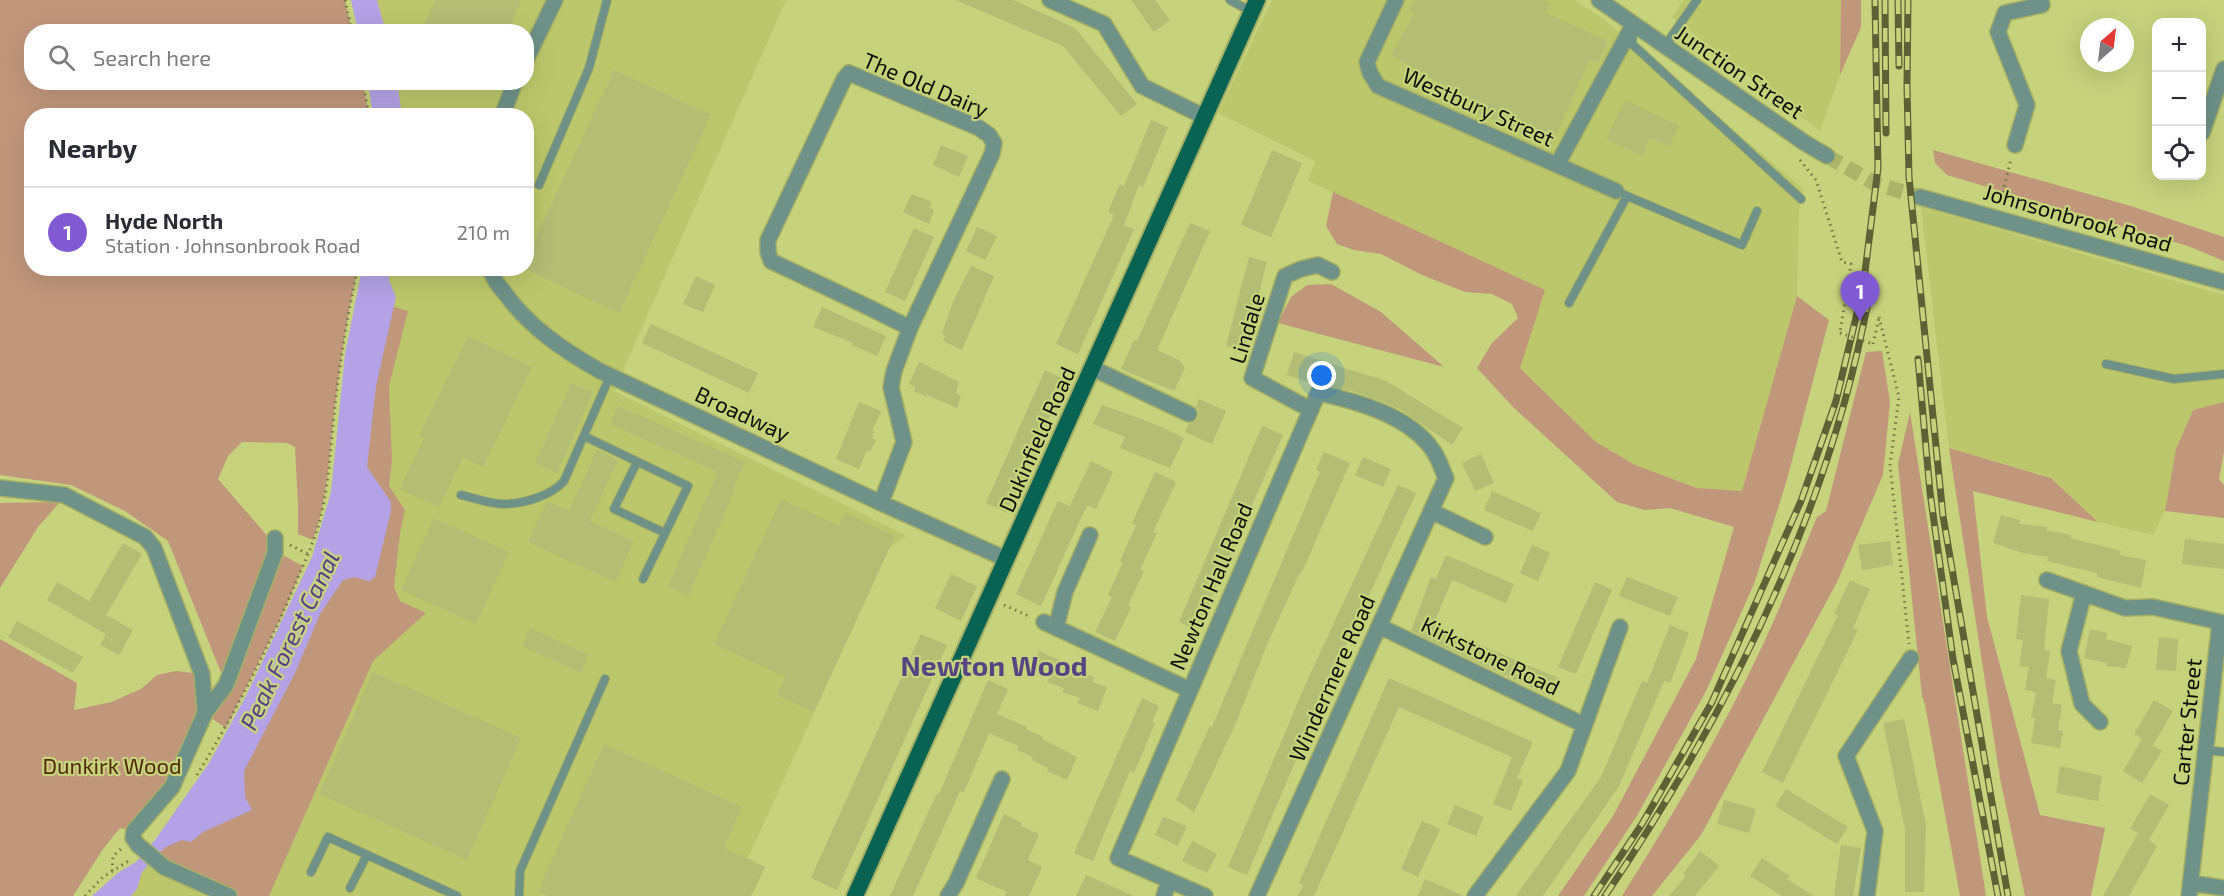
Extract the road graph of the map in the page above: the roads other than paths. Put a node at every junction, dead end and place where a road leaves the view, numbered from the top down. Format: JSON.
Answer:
{"nodes":[{"id":1,"x":555,"y":0,"type":"edge"},
{"id":2,"x":607,"y":0,"type":"edge"},
{"id":3,"x":1230,"y":0,"type":"edge"},
{"id":4,"x":1396,"y":0,"type":"edge"},
{"id":5,"x":1599,"y":0,"type":"edge"},
{"id":6,"x":1697,"y":0,"type":"edge"},
{"id":7,"x":2041,"y":0,"type":"edge"},
{"id":8,"x":1058,"y":2,"type":"edge"},
{"id":9,"x":1255,"y":6,"type":"edge"},
{"id":10,"x":1633,"y":24,"type":"junction"},
{"id":11,"x":534,"y":43,"type":"edge"},
{"id":12,"x":1664,"y":47,"type":"junction"},
{"id":13,"x":2224,"y":69,"type":"edge"},
{"id":14,"x":512,"y":90,"type":"edge"},
{"id":15,"x":504,"y":108,"type":"edge"},
{"id":16,"x":1204,"y":117,"type":"junction"},
{"id":17,"x":2204,"y":126,"type":"edge"},
{"id":18,"x":2015,"y":145,"type":"road end"},
{"id":19,"x":1827,"y":156,"type":"tunnel mouth"},
{"id":20,"x":1557,"y":165,"type":"junction"},
{"id":21,"x":539,"y":185,"type":"dead end"},
{"id":22,"x":1622,"y":194,"type":"junction"},
{"id":23,"x":1920,"y":196,"type":"tunnel mouth"},
{"id":24,"x":1801,"y":200,"type":"dead end"},
{"id":25,"x":1758,"y":211,"type":"dead end"},
{"id":26,"x":1332,"y":272,"type":"dead end"},
{"id":27,"x":492,"y":276,"type":"edge"},
{"id":28,"x":2224,"y":282,"type":"edge"},
{"id":29,"x":1569,"y":303,"type":"dead end"},
{"id":30,"x":910,"y":328,"type":"junction"},
{"id":31,"x":2106,"y":364,"type":"dead end"},
{"id":32,"x":1092,"y":368,"type":"junction"},
{"id":33,"x":2224,"y":374,"type":"edge"},
{"id":34,"x":610,"y":376,"type":"junction"},
{"id":35,"x":1311,"y":410,"type":"junction"},
{"id":36,"x":1189,"y":414,"type":"dead end"},
{"id":37,"x":584,"y":436,"type":"junction"},
{"id":38,"x":637,"y":462,"type":"junction"},
{"id":39,"x":1446,"y":478,"type":"joint"},
{"id":40,"x":0,"y":488,"type":"edge"},
{"id":41,"x":461,"y":495,"type":"dead end"},
{"id":42,"x":881,"y":503,"type":"junction"},
{"id":43,"x":1431,"y":511,"type":"junction"},
{"id":44,"x":665,"y":533,"type":"junction"},
{"id":45,"x":1090,"y":536,"type":"dead end"},
{"id":46,"x":1485,"y":537,"type":"dead end"},
{"id":47,"x":275,"y":538,"type":"dead end"},
{"id":48,"x":1006,"y":559,"type":"junction"},
{"id":49,"x":643,"y":579,"type":"dead end"},
{"id":50,"x":2047,"y":580,"type":"dead end"},
{"id":51,"x":2084,"y":593,"type":"junction"},
{"id":52,"x":1379,"y":627,"type":"junction"},
{"id":53,"x":1620,"y":627,"type":"dead end"},
{"id":54,"x":1911,"y":658,"type":"road end"},
{"id":55,"x":605,"y":679,"type":"dead end"},
{"id":56,"x":1190,"y":690,"type":"junction"},
{"id":57,"x":205,"y":713,"type":"junction"},
{"id":58,"x":2100,"y":722,"type":"dead end"},
{"id":59,"x":1584,"y":725,"type":"junction"},
{"id":60,"x":2205,"y":750,"type":"junction"},
{"id":61,"x":2224,"y":752,"type":"edge"},
{"id":62,"x":1002,"y":779,"type":"dead end"},
{"id":63,"x":367,"y":855,"type":"junction"},
{"id":64,"x":311,"y":872,"type":"dead end"},
{"id":65,"x":1169,"y":880,"type":"junction"},
{"id":66,"x":350,"y":888,"type":"dead end"},
{"id":67,"x":2224,"y":888,"type":"edge"},
{"id":68,"x":2190,"y":890,"type":"edge"},
{"id":69,"x":229,"y":896,"type":"edge"},
{"id":70,"x":457,"y":896,"type":"edge"},
{"id":71,"x":519,"y":896,"type":"edge"},
{"id":72,"x":855,"y":896,"type":"edge"},
{"id":73,"x":948,"y":896,"type":"edge"},
{"id":74,"x":1164,"y":896,"type":"edge"},
{"id":75,"x":1205,"y":896,"type":"edge"},
{"id":76,"x":1257,"y":896,"type":"edge"},
{"id":77,"x":1475,"y":896,"type":"edge"},
{"id":78,"x":1867,"y":896,"type":"edge"}],
"edges":[{"from":1,"to":11,"type":"street"},
{"from":2,"to":21,"type":"lane"},
{"from":3,"to":9,"type":"lane"},
{"from":4,"to":20,"type":"street","name":"Westbury Street"},
{"from":5,"to":10,"type":"street","name":"Junction Street"},
{"from":6,"to":12,"type":"lane"},
{"from":7,"to":18,"type":"street"},
{"from":8,"to":16,"type":"street"},
{"from":9,"to":16,"type":"main road","name":"Dukinfield Road"},
{"from":10,"to":12,"type":"street","name":"Junction Street"},
{"from":10,"to":20,"type":"street"},
{"from":10,"to":24,"type":"lane"},
{"from":12,"to":19,"type":"street","name":"Junction Street"},
{"from":13,"to":17,"type":"street"},
{"from":14,"to":15,"type":"street"},
{"from":16,"to":32,"type":"main road","name":"Dukinfield Road"},
{"from":20,"to":22,"type":"street","name":"Westbury Street"},
{"from":22,"to":25,"type":"lane"},
{"from":22,"to":29,"type":"lane"},
{"from":23,"to":28,"type":"street","name":"Johnsonbrook Road"},
{"from":26,"to":35,"type":"street","name":"Lindale"},
{"from":27,"to":34,"type":"street","name":"Broadway"},
{"from":30,"to":30,"type":"street","name":"The Old Dairy"},
{"from":30,"to":42,"type":"street","name":"The Old Dairy"},
{"from":31,"to":33,"type":"lane"},
{"from":32,"to":36,"type":"street"},
{"from":32,"to":48,"type":"main road","name":"Dukinfield Road"},
{"from":34,"to":37,"type":"lane"},
{"from":34,"to":42,"type":"street","name":"Broadway"},
{"from":35,"to":39,"type":"street","name":"Newton Hall Road"},
{"from":35,"to":56,"type":"street","name":"Newton Hall Road"},
{"from":37,"to":38,"type":"lane"},
{"from":37,"to":41,"type":"lane"},
{"from":38,"to":44,"type":"lane"},
{"from":38,"to":44,"type":"lane"},
{"from":39,"to":43,"type":"street","name":"Windermere Road"},
{"from":40,"to":57,"type":"street"},
{"from":42,"to":48,"type":"street","name":"Broadway"},
{"from":43,"to":46,"type":"street"},
{"from":43,"to":52,"type":"street","name":"Windermere Road"},
{"from":44,"to":49,"type":"lane"},
{"from":45,"to":56,"type":"street"},
{"from":47,"to":57,"type":"street"},
{"from":48,"to":72,"type":"main road","name":"Dukinfield Road"},
{"from":50,"to":51,"type":"street"},
{"from":51,"to":58,"type":"street"},
{"from":51,"to":60,"type":"street","name":"Carter Street"},
{"from":52,"to":59,"type":"street","name":"Kirkstone Road"},
{"from":52,"to":76,"type":"street","name":"Windermere Road"},
{"from":53,"to":59,"type":"street"},
{"from":54,"to":78,"type":"street"},
{"from":55,"to":71,"type":"lane"},
{"from":56,"to":65,"type":"street","name":"Newton Hall Road"},
{"from":57,"to":69,"type":"street","bridge":true},
{"from":59,"to":77,"type":"street"},
{"from":60,"to":61,"type":"lane"},
{"from":60,"to":68,"type":"street","name":"Carter Street"},
{"from":62,"to":73,"type":"street"},
{"from":63,"to":64,"type":"lane"},
{"from":63,"to":66,"type":"lane"},
{"from":63,"to":70,"type":"lane"},
{"from":65,"to":74,"type":"street"},
{"from":65,"to":75,"type":"street","name":"Newton Hall Road"},
{"from":67,"to":68,"type":"street"}]}
